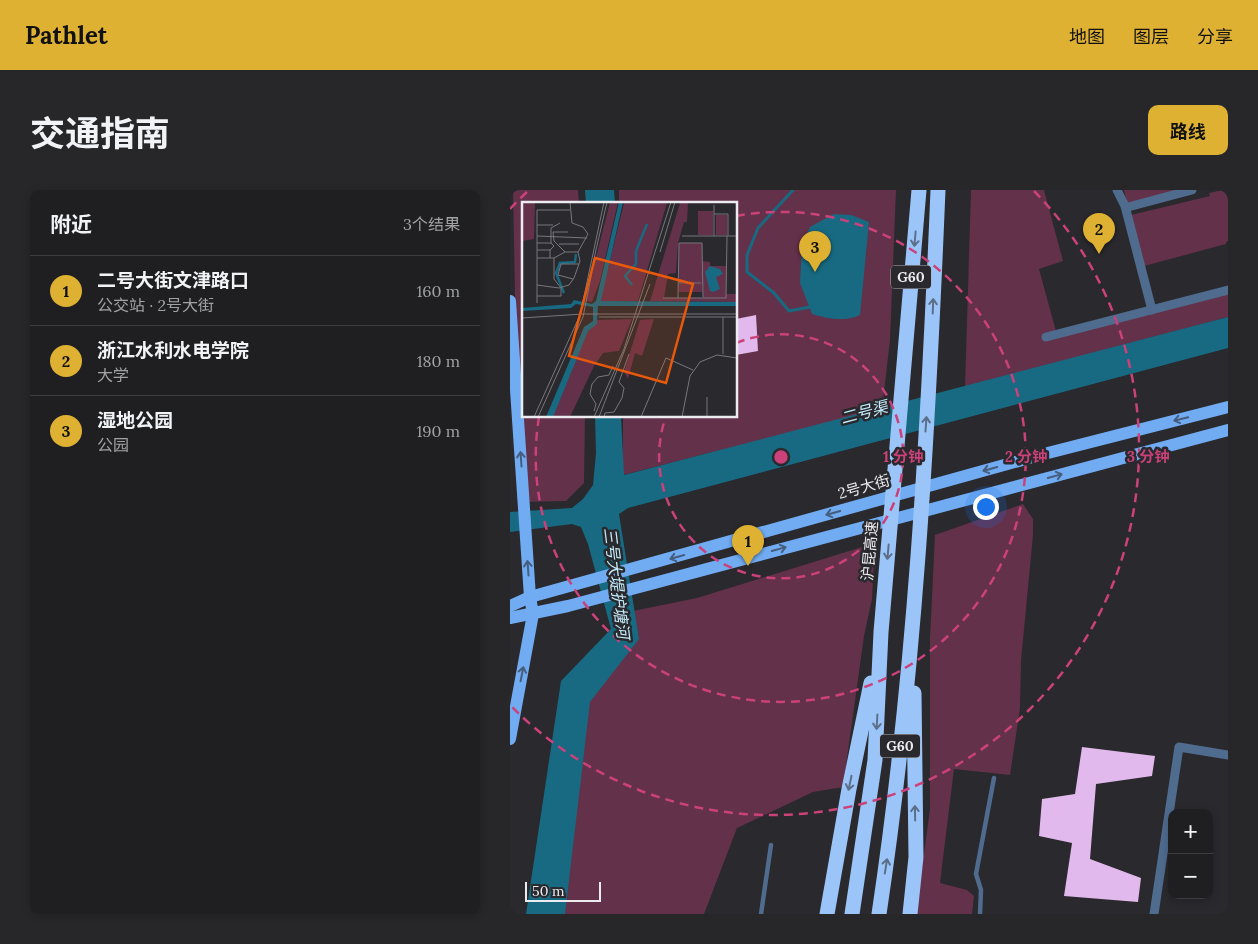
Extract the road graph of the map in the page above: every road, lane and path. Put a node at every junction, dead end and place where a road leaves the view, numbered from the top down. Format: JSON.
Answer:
{"nodes":[{"id":1,"x":919,"y":190,"type":"edge"},
{"id":2,"x":938,"y":190,"type":"edge"},
{"id":3,"x":1117,"y":190,"type":"edge"},
{"id":4,"x":1192,"y":190,"type":"edge"},
{"id":5,"x":1128,"y":207,"type":"dead end"},
{"id":6,"x":1228,"y":290,"type":"edge"},
{"id":7,"x":510,"y":301,"type":"edge"},
{"id":8,"x":1152,"y":310,"type":"junction"},
{"id":9,"x":1046,"y":337,"type":"dead end"},
{"id":10,"x":1228,"y":407,"type":"edge"},
{"id":11,"x":1228,"y":430,"type":"edge"},
{"id":12,"x":530,"y":598,"type":"junction"},
{"id":13,"x":510,"y":606,"type":"edge"},
{"id":14,"x":533,"y":614,"type":"junction"},
{"id":15,"x":510,"y":618,"type":"edge"},
{"id":16,"x":914,"y":620,"type":"junction"},
{"id":17,"x":881,"y":632,"type":"junction"},
{"id":18,"x":510,"y":739,"type":"edge"},
{"id":19,"x":1228,"y":755,"type":"edge"},
{"id":20,"x":994,"y":778,"type":"dead end"},
{"id":21,"x":771,"y":845,"type":"dead end"},
{"id":22,"x":761,"y":914,"type":"edge"},
{"id":23,"x":828,"y":914,"type":"edge"},
{"id":24,"x":852,"y":914,"type":"edge"},
{"id":25,"x":879,"y":914,"type":"edge"},
{"id":26,"x":910,"y":914,"type":"edge"},
{"id":27,"x":980,"y":914,"type":"edge"},
{"id":28,"x":1154,"y":914,"type":"edge"}],
"edges":[{"from":1,"to":17,"type":"highway","name":"沪昆高速","number":"G60","one_way":true},
{"from":16,"to":2,"type":"highway","number":"G60","one_way":true},
{"from":3,"to":8,"type":"street"},
{"from":4,"to":5,"type":"street"},
{"from":6,"to":8,"type":"street"},
{"from":12,"to":7,"type":"main road","one_way":true},
{"from":8,"to":9,"type":"street"},
{"from":10,"to":12,"type":"main road","name":"2号大街","one_way":true},
{"from":14,"to":11,"type":"main road","one_way":true},
{"from":12,"to":13,"type":"main road","name":"2号大街"},
{"from":12,"to":14,"type":"main road"},
{"from":14,"to":15,"type":"main road"},
{"from":18,"to":14,"type":"main road","one_way":true},
{"from":25,"to":16,"type":"highway","number":"G60","one_way":true},
{"from":26,"to":16,"type":"highway","one_way":true},
{"from":17,"to":23,"type":"highway","one_way":true},
{"from":17,"to":24,"type":"highway","name":"沪昆高速","number":"G60","one_way":true},
{"from":19,"to":28,"type":"street"},
{"from":20,"to":27,"type":"lane"},
{"from":21,"to":22,"type":"lane"}]}
